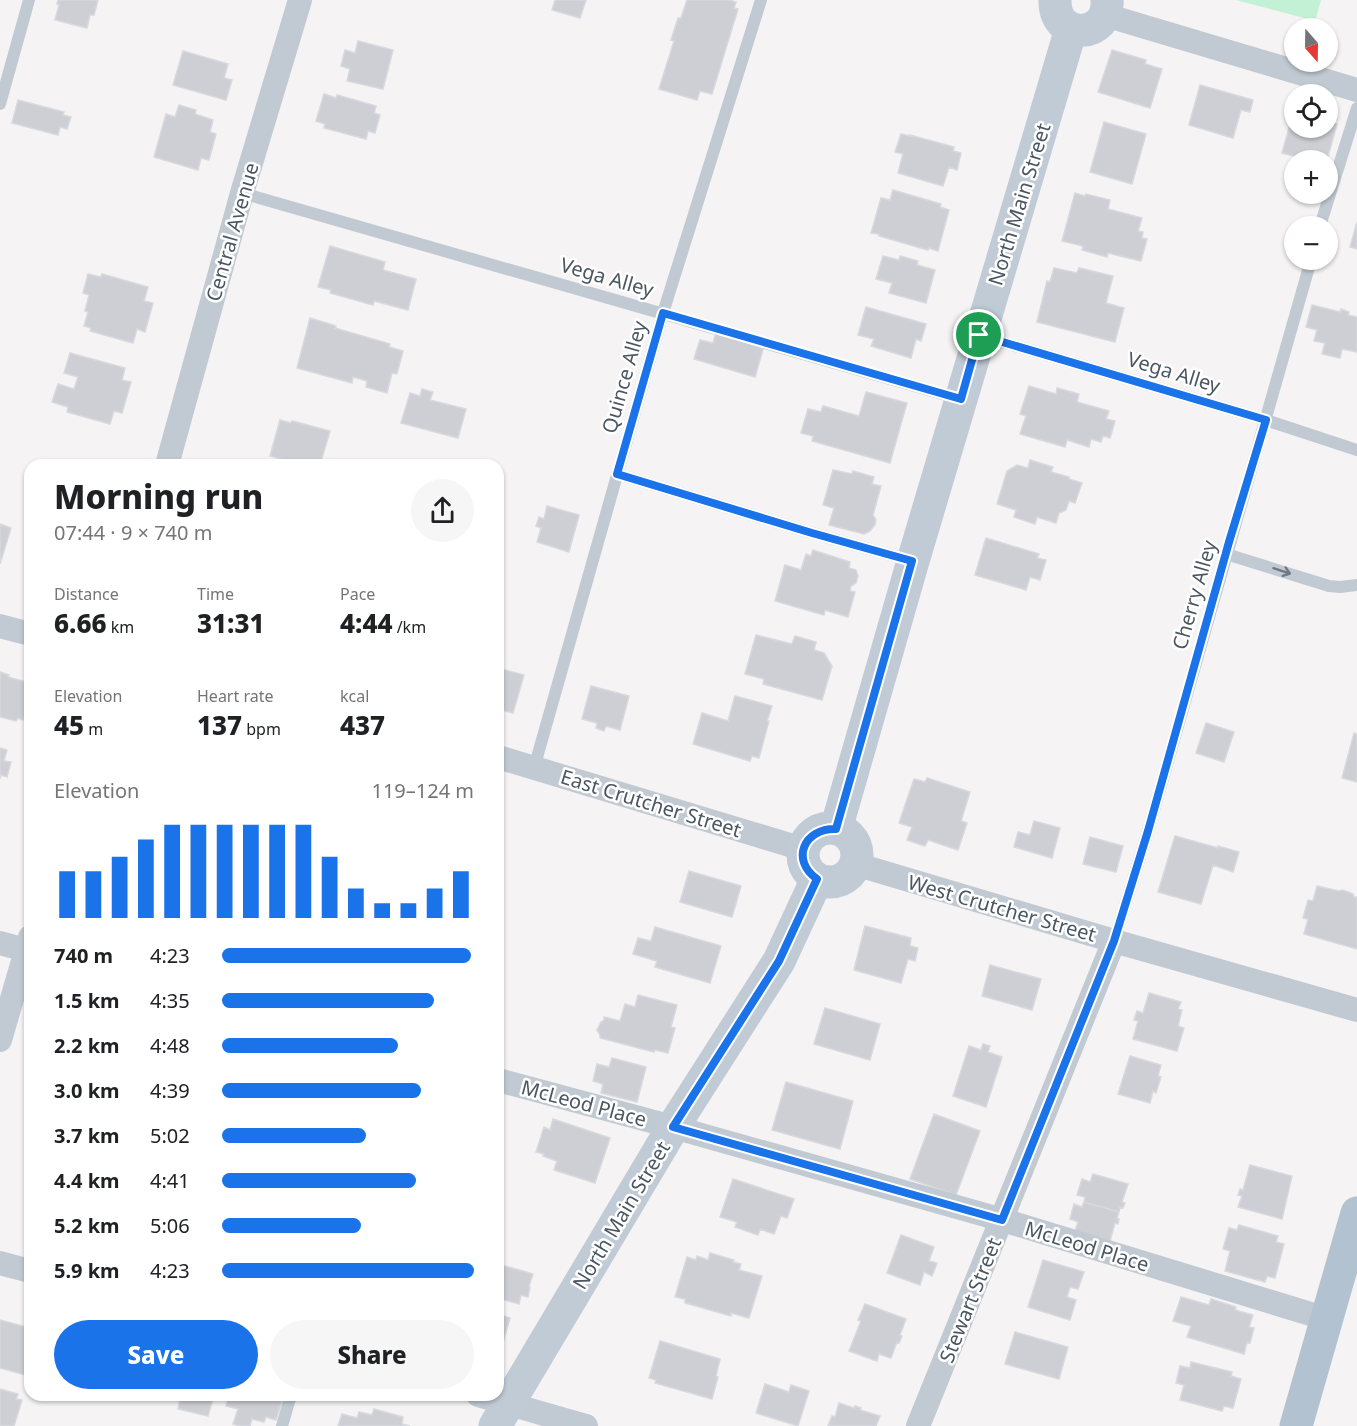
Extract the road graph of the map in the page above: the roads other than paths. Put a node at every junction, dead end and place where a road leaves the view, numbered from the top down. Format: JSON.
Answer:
{"nodes":[{"id":1,"x":29,"y":0,"type":"edge"},
{"id":2,"x":300,"y":0,"type":"edge"},
{"id":3,"x":761,"y":0,"type":"edge"},
{"id":4,"x":1054,"y":0,"type":"edge"},
{"id":5,"x":1106,"y":7,"type":"edge"},
{"id":6,"x":1071,"y":29,"type":"junction"},
{"id":7,"x":1357,"y":90,"type":"edge"},
{"id":8,"x":0,"y":104,"type":"edge"},
{"id":9,"x":1357,"y":108,"type":"edge"},
{"id":10,"x":242,"y":193,"type":"junction"},
{"id":11,"x":1323,"y":216,"type":"edge"},
{"id":12,"x":1308,"y":270,"type":"edge"},
{"id":13,"x":663,"y":313,"type":"junction"},
{"id":14,"x":979,"y":335,"type":"junction"},
{"id":15,"x":961,"y":399,"type":"junction"},
{"id":16,"x":1266,"y":420,"type":"junction"},
{"id":17,"x":1357,"y":450,"type":"edge"},
{"id":18,"x":169,"y":459,"type":"edge"},
{"id":19,"x":617,"y":474,"type":"junction"},
{"id":20,"x":1226,"y":554,"type":"junction"},
{"id":21,"x":912,"y":561,"type":"junction"},
{"id":22,"x":1357,"y":585,"type":"edge"},
{"id":23,"x":0,"y":626,"type":"edge"},
{"id":24,"x":24,"y":632,"type":"edge"},
{"id":25,"x":504,"y":759,"type":"edge"},
{"id":26,"x":534,"y":768,"type":"junction"},
{"id":27,"x":836,"y":829,"type":"junction"},
{"id":28,"x":804,"y":849,"type":"junction"},
{"id":29,"x":855,"y":864,"type":"junction"},
{"id":30,"x":817,"y":879,"type":"junction"},
{"id":31,"x":1114,"y":941,"type":"junction"},
{"id":32,"x":0,"y":943,"type":"edge"},
{"id":33,"x":24,"y":945,"type":"edge"},
{"id":34,"x":24,"y":962,"type":"edge"},
{"id":35,"x":1357,"y":1010,"type":"edge"},
{"id":36,"x":0,"y":1040,"type":"edge"},
{"id":37,"x":504,"y":1082,"type":"edge"},
{"id":38,"x":673,"y":1127,"type":"junction"},
{"id":39,"x":1357,"y":1212,"type":"edge"},
{"id":40,"x":1002,"y":1220,"type":"junction"},
{"id":41,"x":0,"y":1263,"type":"edge"},
{"id":42,"x":24,"y":1269,"type":"edge"},
{"id":43,"x":1327,"y":1319,"type":"junction"},
{"id":44,"x":504,"y":1392,"type":"edge"},
{"id":45,"x":289,"y":1401,"type":"edge"},
{"id":46,"x":494,"y":1408,"type":"edge"},
{"id":47,"x":282,"y":1426,"type":"edge"},
{"id":48,"x":586,"y":1426,"type":"edge"},
{"id":49,"x":918,"y":1426,"type":"edge"},
{"id":50,"x":1296,"y":1426,"type":"edge"}],
"edges":[{"from":1,"to":8,"type":"lane"},
{"from":2,"to":10,"type":"street","name":"Central Avenue"},
{"from":3,"to":13,"type":"lane","name":"Quince Alley"},
{"from":4,"to":6,"type":"street"},
{"from":5,"to":6,"type":"street"},
{"from":5,"to":7,"type":"street"},
{"from":6,"to":14,"type":"street","name":"North Main Street"},
{"from":9,"to":11,"type":"lane"},
{"from":10,"to":13,"type":"lane","name":"Vega Alley"},
{"from":10,"to":18,"type":"street","name":"Central Avenue"},
{"from":12,"to":16,"type":"lane","name":"Cherry Alley"},
{"from":13,"to":15,"type":"lane","name":"Vega Alley"},
{"from":13,"to":19,"type":"lane","name":"Quince Alley"},
{"from":14,"to":15,"type":"street","name":"North Main Street"},
{"from":14,"to":16,"type":"lane","name":"Vega Alley"},
{"from":15,"to":21,"type":"street","name":"North Main Street"},
{"from":16,"to":17,"type":"lane","name":"Vega Alley"},
{"from":16,"to":20,"type":"lane","name":"Cherry Alley"},
{"from":19,"to":21,"type":"lane"},
{"from":19,"to":26,"type":"lane","name":"Quince Alley"},
{"from":20,"to":22,"type":"lane","one_way":true},
{"from":20,"to":31,"type":"lane","name":"Cherry Alley"},
{"from":21,"to":27,"type":"street","name":"North Main Street"},
{"from":23,"to":24,"type":"street"},
{"from":25,"to":26,"type":"street","name":"East Crutcher Street"},
{"from":26,"to":28,"type":"street","name":"East Crutcher Street"},
{"from":27,"to":28,"type":"street"},
{"from":27,"to":29,"type":"street"},
{"from":28,"to":30,"type":"street"},
{"from":29,"to":30,"type":"street"},
{"from":29,"to":31,"type":"street","name":"West Crutcher Street"},
{"from":30,"to":38,"type":"street","name":"North Main Street"},
{"from":31,"to":35,"type":"street","name":"West Crutcher Street"},
{"from":31,"to":40,"type":"street","name":"Stewart Street"},
{"from":32,"to":33,"type":"street"},
{"from":34,"to":36,"type":"street"},
{"from":37,"to":38,"type":"street","name":"McLeod Place"},
{"from":38,"to":40,"type":"street","name":"McLeod Place"},
{"from":38,"to":44,"type":"street","name":"North Main Street"},
{"from":39,"to":43,"type":"main road"},
{"from":40,"to":43,"type":"street","name":"McLeod Place"},
{"from":40,"to":49,"type":"street","name":"Stewart Street"},
{"from":41,"to":42,"type":"street"},
{"from":43,"to":50,"type":"main road"},
{"from":45,"to":47,"type":"lane"},
{"from":46,"to":48,"type":"street"}]}
